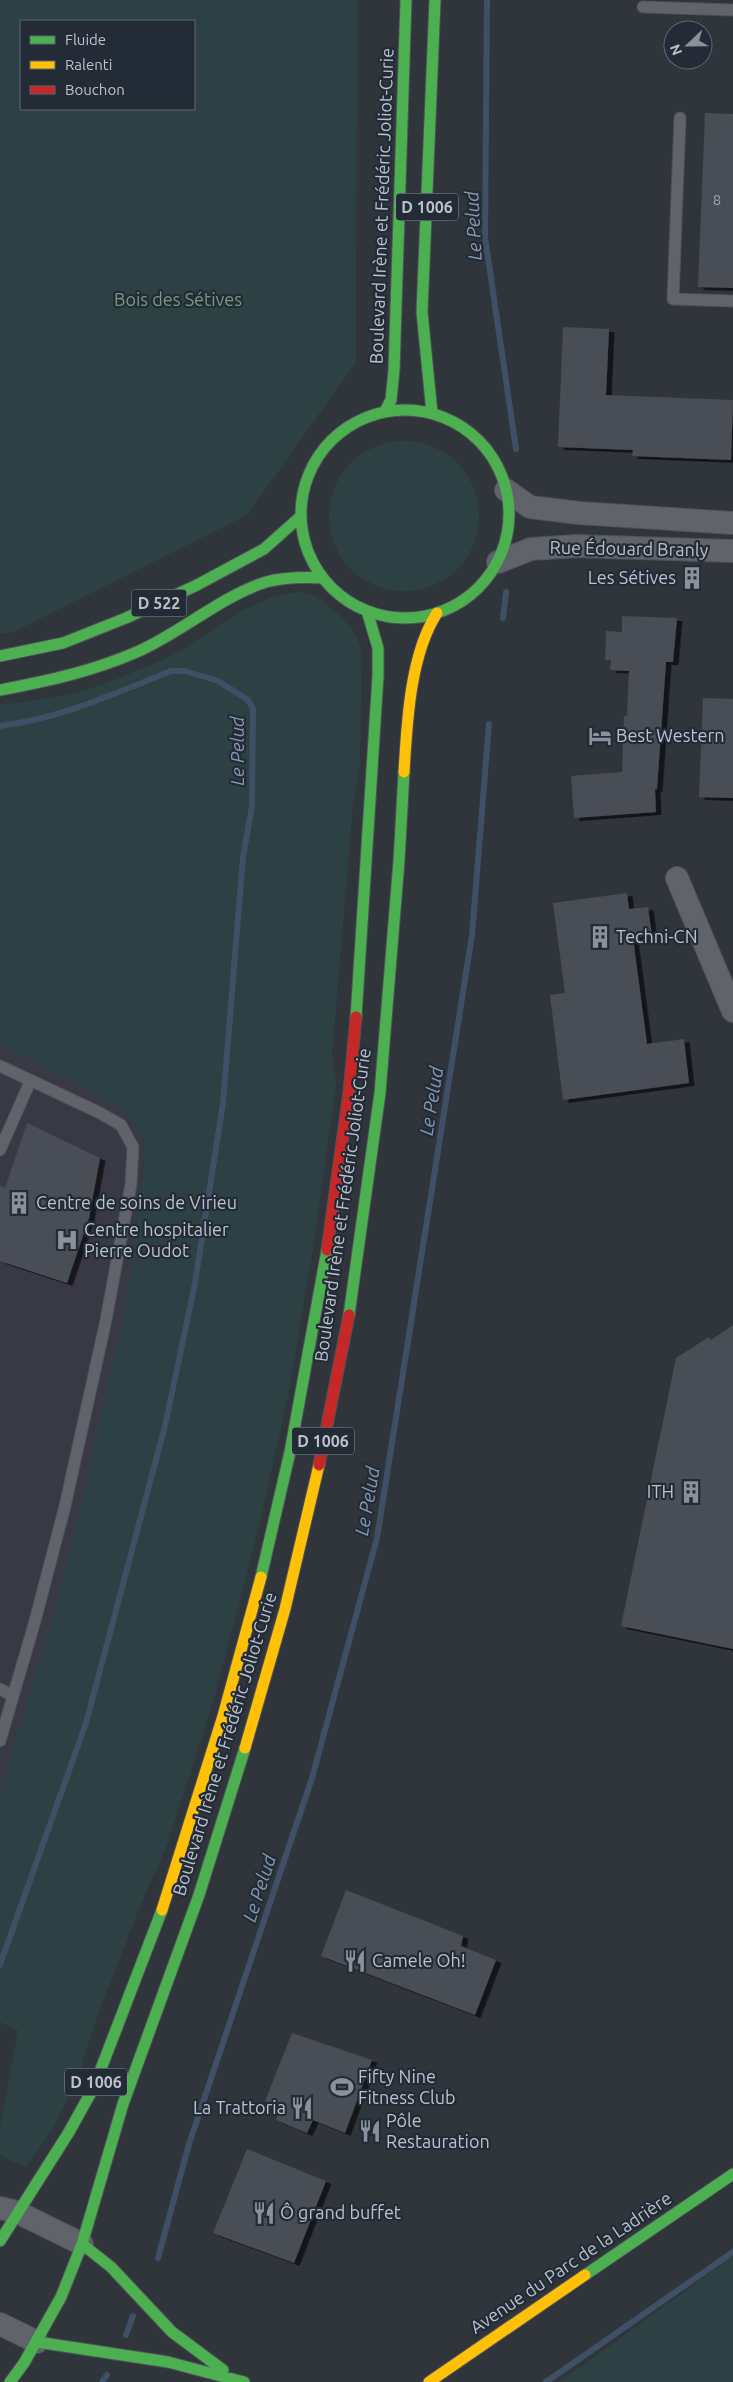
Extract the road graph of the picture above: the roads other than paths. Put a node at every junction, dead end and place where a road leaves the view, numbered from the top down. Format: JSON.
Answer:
{"nodes":[{"id":1,"x":406,"y":0,"type":"edge"},
{"id":2,"x":435,"y":0,"type":"edge"},
{"id":3,"x":643,"y":7,"type":"dead end"},
{"id":4,"x":733,"y":10,"type":"edge"},
{"id":5,"x":680,"y":118,"type":"dead end"},
{"id":6,"x":733,"y":301,"type":"edge"},
{"id":7,"x":385,"y":412,"type":"junction"},
{"id":8,"x":432,"y":413,"type":"junction"},
{"id":9,"x":506,"y":490,"type":"junction"},
{"id":10,"x":301,"y":516,"type":"junction"},
{"id":11,"x":733,"y":523,"type":"edge"},
{"id":12,"x":733,"y":551,"type":"edge"},
{"id":13,"x":498,"y":562,"type":"junction"},
{"id":14,"x":323,"y":578,"type":"junction"},
{"id":15,"x":367,"y":611,"type":"junction"},
{"id":16,"x":436,"y":613,"type":"junction"},
{"id":17,"x":0,"y":656,"type":"edge"},
{"id":18,"x":0,"y":690,"type":"edge"},
{"id":19,"x":677,"y":878,"type":"dead end"},
{"id":20,"x":733,"y":1012,"type":"edge"},
{"id":21,"x":0,"y":1066,"type":"edge"},
{"id":22,"x":30,"y":1082,"type":"junction"},
{"id":23,"x":0,"y":1150,"type":"edge"},
{"id":24,"x":0,"y":1690,"type":"edge"},
{"id":25,"x":13,"y":1696,"type":"junction"},
{"id":26,"x":0,"y":1741,"type":"edge"},
{"id":27,"x":733,"y":2174,"type":"edge"},
{"id":28,"x":9,"y":2210,"type":"edge"},
{"id":29,"x":0,"y":2241,"type":"edge"},
{"id":30,"x":82,"y":2244,"type":"junction"},
{"id":31,"x":0,"y":2324,"type":"edge"},
{"id":32,"x":37,"y":2342,"type":"junction"},
{"id":33,"x":233,"y":2377,"type":"junction"},
{"id":34,"x":10,"y":2382,"type":"edge"},
{"id":35,"x":244,"y":2382,"type":"edge"},
{"id":36,"x":429,"y":2382,"type":"edge"}],
"edges":[{"from":1,"to":7,"type":"main road","name":"Boulevard Irène et Frédéric Joliot-Curie","number":"D 1006"},
{"from":2,"to":8,"type":"main road","number":"D 1006"},
{"from":3,"to":4,"type":"lane"},
{"from":5,"to":6,"type":"lane"},
{"from":7,"to":8,"type":"main road"},
{"from":7,"to":10,"type":"main road"},
{"from":8,"to":9,"type":"main road"},
{"from":9,"to":11,"type":"street","name":"Rue Édouard Branly"},
{"from":9,"to":13,"type":"main road"},
{"from":10,"to":14,"type":"main road"},
{"from":10,"to":17,"type":"main road","number":"D 522"},
{"from":12,"to":13,"type":"street","name":"Rue Édouard Branly"},
{"from":13,"to":16,"type":"main road"},
{"from":14,"to":15,"type":"main road"},
{"from":14,"to":18,"type":"main road","number":"D 522"},
{"from":15,"to":16,"type":"main road"},
{"from":15,"to":28,"type":"main road","name":"Boulevard Irène et Frédéric Joliot-Curie","number":"D 1006"},
{"from":16,"to":30,"type":"main road","name":"Boulevard Irène et Frédéric Joliot-Curie","number":"D 1006"},
{"from":19,"to":20,"type":"street"},
{"from":21,"to":22,"type":"lane"},
{"from":22,"to":23,"type":"lane"},
{"from":22,"to":25,"type":"lane"},
{"from":24,"to":25,"type":"lane"},
{"from":25,"to":26,"type":"lane"},
{"from":27,"to":36,"type":"main road","name":"Avenue du Parc de la Ladrière"},
{"from":28,"to":29,"type":"main road","name":"Boulevard Irène et Frédéric Joliot-Curie","number":"D 1006"},
{"from":28,"to":30,"type":"street"},
{"from":30,"to":32,"type":"main road","name":"Boulevard Irène et Frédéric Joliot-Curie","number":"D 1006"},
{"from":30,"to":33,"type":"main road"},
{"from":31,"to":32,"type":"street"},
{"from":32,"to":33,"type":"main road"},
{"from":32,"to":34,"type":"main road","name":"Boulevard Irène et Frédéric Joliot-Curie","number":"D 1006"},
{"from":33,"to":35,"type":"main road"}]}
